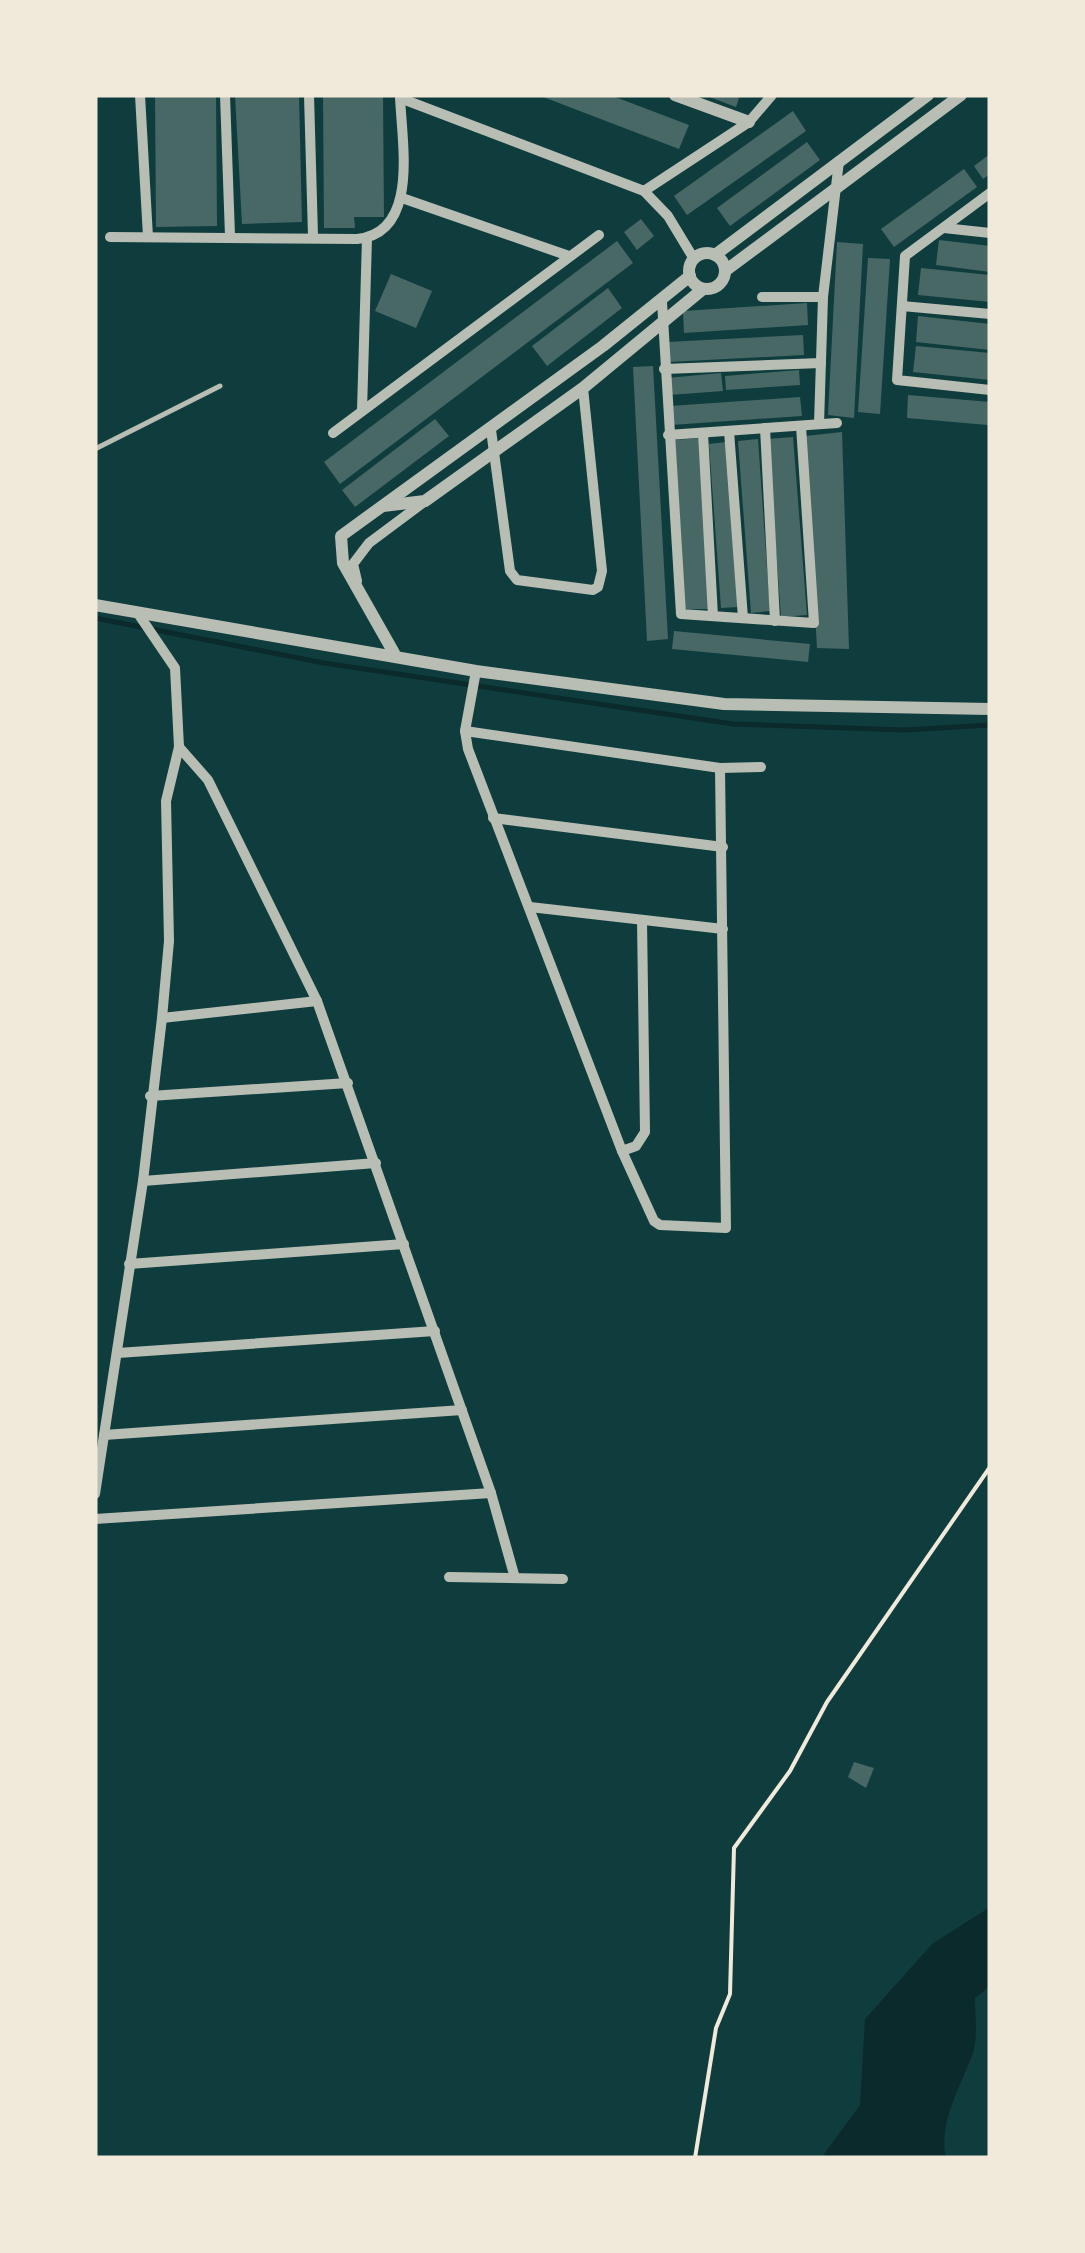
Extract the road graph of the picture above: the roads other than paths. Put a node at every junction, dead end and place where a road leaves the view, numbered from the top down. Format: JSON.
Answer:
{"nodes":[{"id":1,"x":140,"y":95,"type":"edge"},
{"id":2,"x":226,"y":95,"type":"edge"},
{"id":3,"x":309,"y":95,"type":"edge"},
{"id":4,"x":676,"y":95,"type":"edge"},
{"id":5,"x":772,"y":95,"type":"edge"},
{"id":6,"x":928,"y":95,"type":"edge"},
{"id":7,"x":961,"y":95,"type":"edge"},
{"id":8,"x":400,"y":96,"type":"edge"},
{"id":9,"x":750,"y":122,"type":"junction"},
{"id":10,"x":839,"y":161,"type":"junction"},
{"id":11,"x":644,"y":192,"type":"junction"},
{"id":12,"x":835,"y":192,"type":"junction"},
{"id":13,"x":990,"y":193,"type":"edge"},
{"id":14,"x":402,"y":198,"type":"junction"},
{"id":15,"x":943,"y":228,"type":"junction"},
{"id":16,"x":990,"y":232,"type":"edge"},
{"id":17,"x":599,"y":235,"type":"dead end"},
{"id":18,"x":230,"y":236,"type":"junction"},
{"id":19,"x":314,"y":236,"type":"junction"},
{"id":20,"x":110,"y":237,"type":"dead end"},
{"id":21,"x":148,"y":237,"type":"junction"},
{"id":22,"x":367,"y":238,"type":"junction"},
{"id":23,"x":715,"y":255,"type":"junction"},
{"id":24,"x":569,"y":256,"type":"junction"},
{"id":25,"x":694,"y":259,"type":"junction"},
{"id":26,"x":725,"y":271,"type":"junction"},
{"id":27,"x":690,"y":276,"type":"junction"},
{"id":28,"x":703,"y":289,"type":"junction"},
{"id":29,"x":824,"y":296,"type":"junction"},
{"id":30,"x":762,"y":297,"type":"dead end"},
{"id":31,"x":662,"y":302,"type":"junction"},
{"id":32,"x":902,"y":306,"type":"junction"},
{"id":33,"x":990,"y":314,"type":"edge"},
{"id":34,"x":662,"y":321,"type":"junction"},
{"id":35,"x":604,"y":346,"type":"junction"},
{"id":36,"x":822,"y":363,"type":"junction"},
{"id":37,"x":610,"y":365,"type":"junction"},
{"id":38,"x":664,"y":369,"type":"junction"},
{"id":39,"x":220,"y":386,"type":"dead end"},
{"id":40,"x":583,"y":388,"type":"junction"},
{"id":41,"x":990,"y":390,"type":"edge"},
{"id":42,"x":362,"y":411,"type":"junction"},
{"id":43,"x":837,"y":423,"type":"dead end"},
{"id":44,"x":819,"y":424,"type":"junction"},
{"id":45,"x":801,"y":426,"type":"junction"},
{"id":46,"x":765,"y":428,"type":"junction"},
{"id":47,"x":491,"y":430,"type":"junction"},
{"id":48,"x":729,"y":431,"type":"junction"},
{"id":49,"x":704,"y":432,"type":"junction"},
{"id":50,"x":333,"y":433,"type":"dead end"},
{"id":51,"x":668,"y":435,"type":"junction"},
{"id":52,"x":95,"y":449,"type":"edge"},
{"id":53,"x":496,"y":452,"type":"junction"},
{"id":54,"x":425,"y":501,"type":"junction"},
{"id":55,"x":378,"y":506,"type":"junction"},
{"id":56,"x":359,"y":593,"type":"junction"},
{"id":57,"x":95,"y":605,"type":"edge"},
{"id":58,"x":713,"y":616,"type":"junction"},
{"id":59,"x":141,"y":618,"type":"junction"},
{"id":60,"x":743,"y":618,"type":"junction"},
{"id":61,"x":775,"y":621,"type":"junction"},
{"id":62,"x":394,"y":654,"type":"junction"},
{"id":63,"x":474,"y":680,"type":"junction"},
{"id":64,"x":990,"y":709,"type":"edge"},
{"id":65,"x":465,"y":731,"type":"junction"},
{"id":66,"x":180,"y":747,"type":"junction"},
{"id":67,"x":760,"y":767,"type":"dead end"},
{"id":68,"x":720,"y":768,"type":"junction"},
{"id":69,"x":493,"y":818,"type":"junction"},
{"id":70,"x":723,"y":847,"type":"junction"},
{"id":71,"x":530,"y":907,"type":"junction"},
{"id":72,"x":642,"y":920,"type":"junction"},
{"id":73,"x":724,"y":929,"type":"junction"},
{"id":74,"x":317,"y":1001,"type":"junction"},
{"id":75,"x":162,"y":1018,"type":"junction"},
{"id":76,"x":348,"y":1083,"type":"junction"},
{"id":77,"x":150,"y":1096,"type":"junction"},
{"id":78,"x":622,"y":1151,"type":"junction"},
{"id":79,"x":376,"y":1163,"type":"junction"},
{"id":80,"x":143,"y":1181,"type":"junction"},
{"id":81,"x":404,"y":1244,"type":"junction"},
{"id":82,"x":129,"y":1264,"type":"junction"},
{"id":83,"x":435,"y":1331,"type":"junction"},
{"id":84,"x":118,"y":1353,"type":"junction"},
{"id":85,"x":462,"y":1410,"type":"junction"},
{"id":86,"x":104,"y":1435,"type":"junction"},
{"id":87,"x":491,"y":1493,"type":"junction"},
{"id":88,"x":95,"y":1494,"type":"edge"},
{"id":89,"x":95,"y":1519,"type":"edge"},
{"id":90,"x":449,"y":1578,"type":"dead end"},
{"id":91,"x":515,"y":1578,"type":"junction"},
{"id":92,"x":563,"y":1578,"type":"dead end"}],
"edges":[{"from":1,"to":21,"type":"street"},
{"from":2,"to":18,"type":"street"},
{"from":3,"to":19,"type":"street"},
{"from":4,"to":9,"type":"street"},
{"from":5,"to":9,"type":"street"},
{"from":6,"to":10,"type":"street"},
{"from":7,"to":12,"type":"street"},
{"from":8,"to":11,"type":"street"},
{"from":8,"to":14,"type":"street"},
{"from":9,"to":11,"type":"street"},
{"from":10,"to":12,"type":"street"},
{"from":10,"to":23,"type":"street"},
{"from":11,"to":25,"type":"street"},
{"from":12,"to":26,"type":"street"},
{"from":12,"to":29,"type":"street"},
{"from":13,"to":15,"type":"street"},
{"from":14,"to":22,"type":"street"},
{"from":14,"to":24,"type":"street"},
{"from":15,"to":16,"type":"street"},
{"from":15,"to":32,"type":"street"},
{"from":17,"to":24,"type":"street"},
{"from":18,"to":19,"type":"street"},
{"from":18,"to":21,"type":"street"},
{"from":19,"to":22,"type":"street"},
{"from":20,"to":21,"type":"street"},
{"from":22,"to":42,"type":"street"},
{"from":23,"to":25,"type":"street"},
{"from":23,"to":26,"type":"street"},
{"from":24,"to":42,"type":"street"},
{"from":25,"to":27,"type":"street"},
{"from":26,"to":28,"type":"street"},
{"from":27,"to":28,"type":"street"},
{"from":27,"to":31,"type":"street"},
{"from":28,"to":34,"type":"street"},
{"from":29,"to":30,"type":"street"},
{"from":29,"to":36,"type":"street"},
{"from":31,"to":34,"type":"street"},
{"from":31,"to":35,"type":"street"},
{"from":32,"to":33,"type":"street"},
{"from":32,"to":41,"type":"street"},
{"from":34,"to":37,"type":"street"},
{"from":34,"to":38,"type":"street"},
{"from":35,"to":37,"type":"street"},
{"from":35,"to":47,"type":"street"},
{"from":36,"to":38,"type":"street"},
{"from":36,"to":44,"type":"street"},
{"from":37,"to":40,"type":"street"},
{"from":38,"to":51,"type":"street"},
{"from":39,"to":52,"type":"lane"},
{"from":40,"to":53,"type":"street"},
{"from":40,"to":53,"type":"street"},
{"from":42,"to":50,"type":"street"},
{"from":43,"to":44,"type":"street"},
{"from":44,"to":45,"type":"street"},
{"from":45,"to":46,"type":"street"},
{"from":45,"to":61,"type":"street"},
{"from":46,"to":48,"type":"street"},
{"from":46,"to":61,"type":"street"},
{"from":47,"to":53,"type":"street"},
{"from":47,"to":55,"type":"street"},
{"from":48,"to":49,"type":"street"},
{"from":48,"to":60,"type":"street"},
{"from":49,"to":51,"type":"street"},
{"from":49,"to":58,"type":"street"},
{"from":51,"to":58,"type":"street"},
{"from":53,"to":54,"type":"street"},
{"from":54,"to":55,"type":"street"},
{"from":54,"to":56,"type":"street"},
{"from":55,"to":56,"type":"street"},
{"from":56,"to":62,"type":"street"},
{"from":57,"to":59,"type":"street"},
{"from":58,"to":60,"type":"street"},
{"from":59,"to":62,"type":"street"},
{"from":59,"to":66,"type":"street"},
{"from":60,"to":61,"type":"street"},
{"from":62,"to":63,"type":"street"},
{"from":63,"to":64,"type":"street"},
{"from":63,"to":65,"type":"street"},
{"from":65,"to":68,"type":"street"},
{"from":65,"to":69,"type":"street"},
{"from":66,"to":74,"type":"street"},
{"from":66,"to":75,"type":"street"},
{"from":67,"to":68,"type":"street"},
{"from":68,"to":70,"type":"street"},
{"from":69,"to":70,"type":"street"},
{"from":69,"to":71,"type":"street"},
{"from":70,"to":73,"type":"street"},
{"from":71,"to":72,"type":"street"},
{"from":71,"to":78,"type":"street"},
{"from":72,"to":73,"type":"street"},
{"from":72,"to":78,"type":"street"},
{"from":73,"to":78,"type":"street"},
{"from":74,"to":75,"type":"street"},
{"from":74,"to":76,"type":"street"},
{"from":75,"to":77,"type":"street"},
{"from":76,"to":77,"type":"street"},
{"from":76,"to":79,"type":"street"},
{"from":77,"to":80,"type":"street"},
{"from":79,"to":80,"type":"street"},
{"from":79,"to":81,"type":"street"},
{"from":80,"to":82,"type":"street"},
{"from":81,"to":82,"type":"street"},
{"from":81,"to":83,"type":"street"},
{"from":82,"to":84,"type":"street"},
{"from":83,"to":84,"type":"street"},
{"from":83,"to":85,"type":"street"},
{"from":84,"to":86,"type":"street"},
{"from":85,"to":86,"type":"street"},
{"from":85,"to":87,"type":"street"},
{"from":86,"to":88,"type":"street"},
{"from":87,"to":89,"type":"street"},
{"from":87,"to":91,"type":"street"},
{"from":90,"to":91,"type":"street"},
{"from":91,"to":92,"type":"street"}]}
